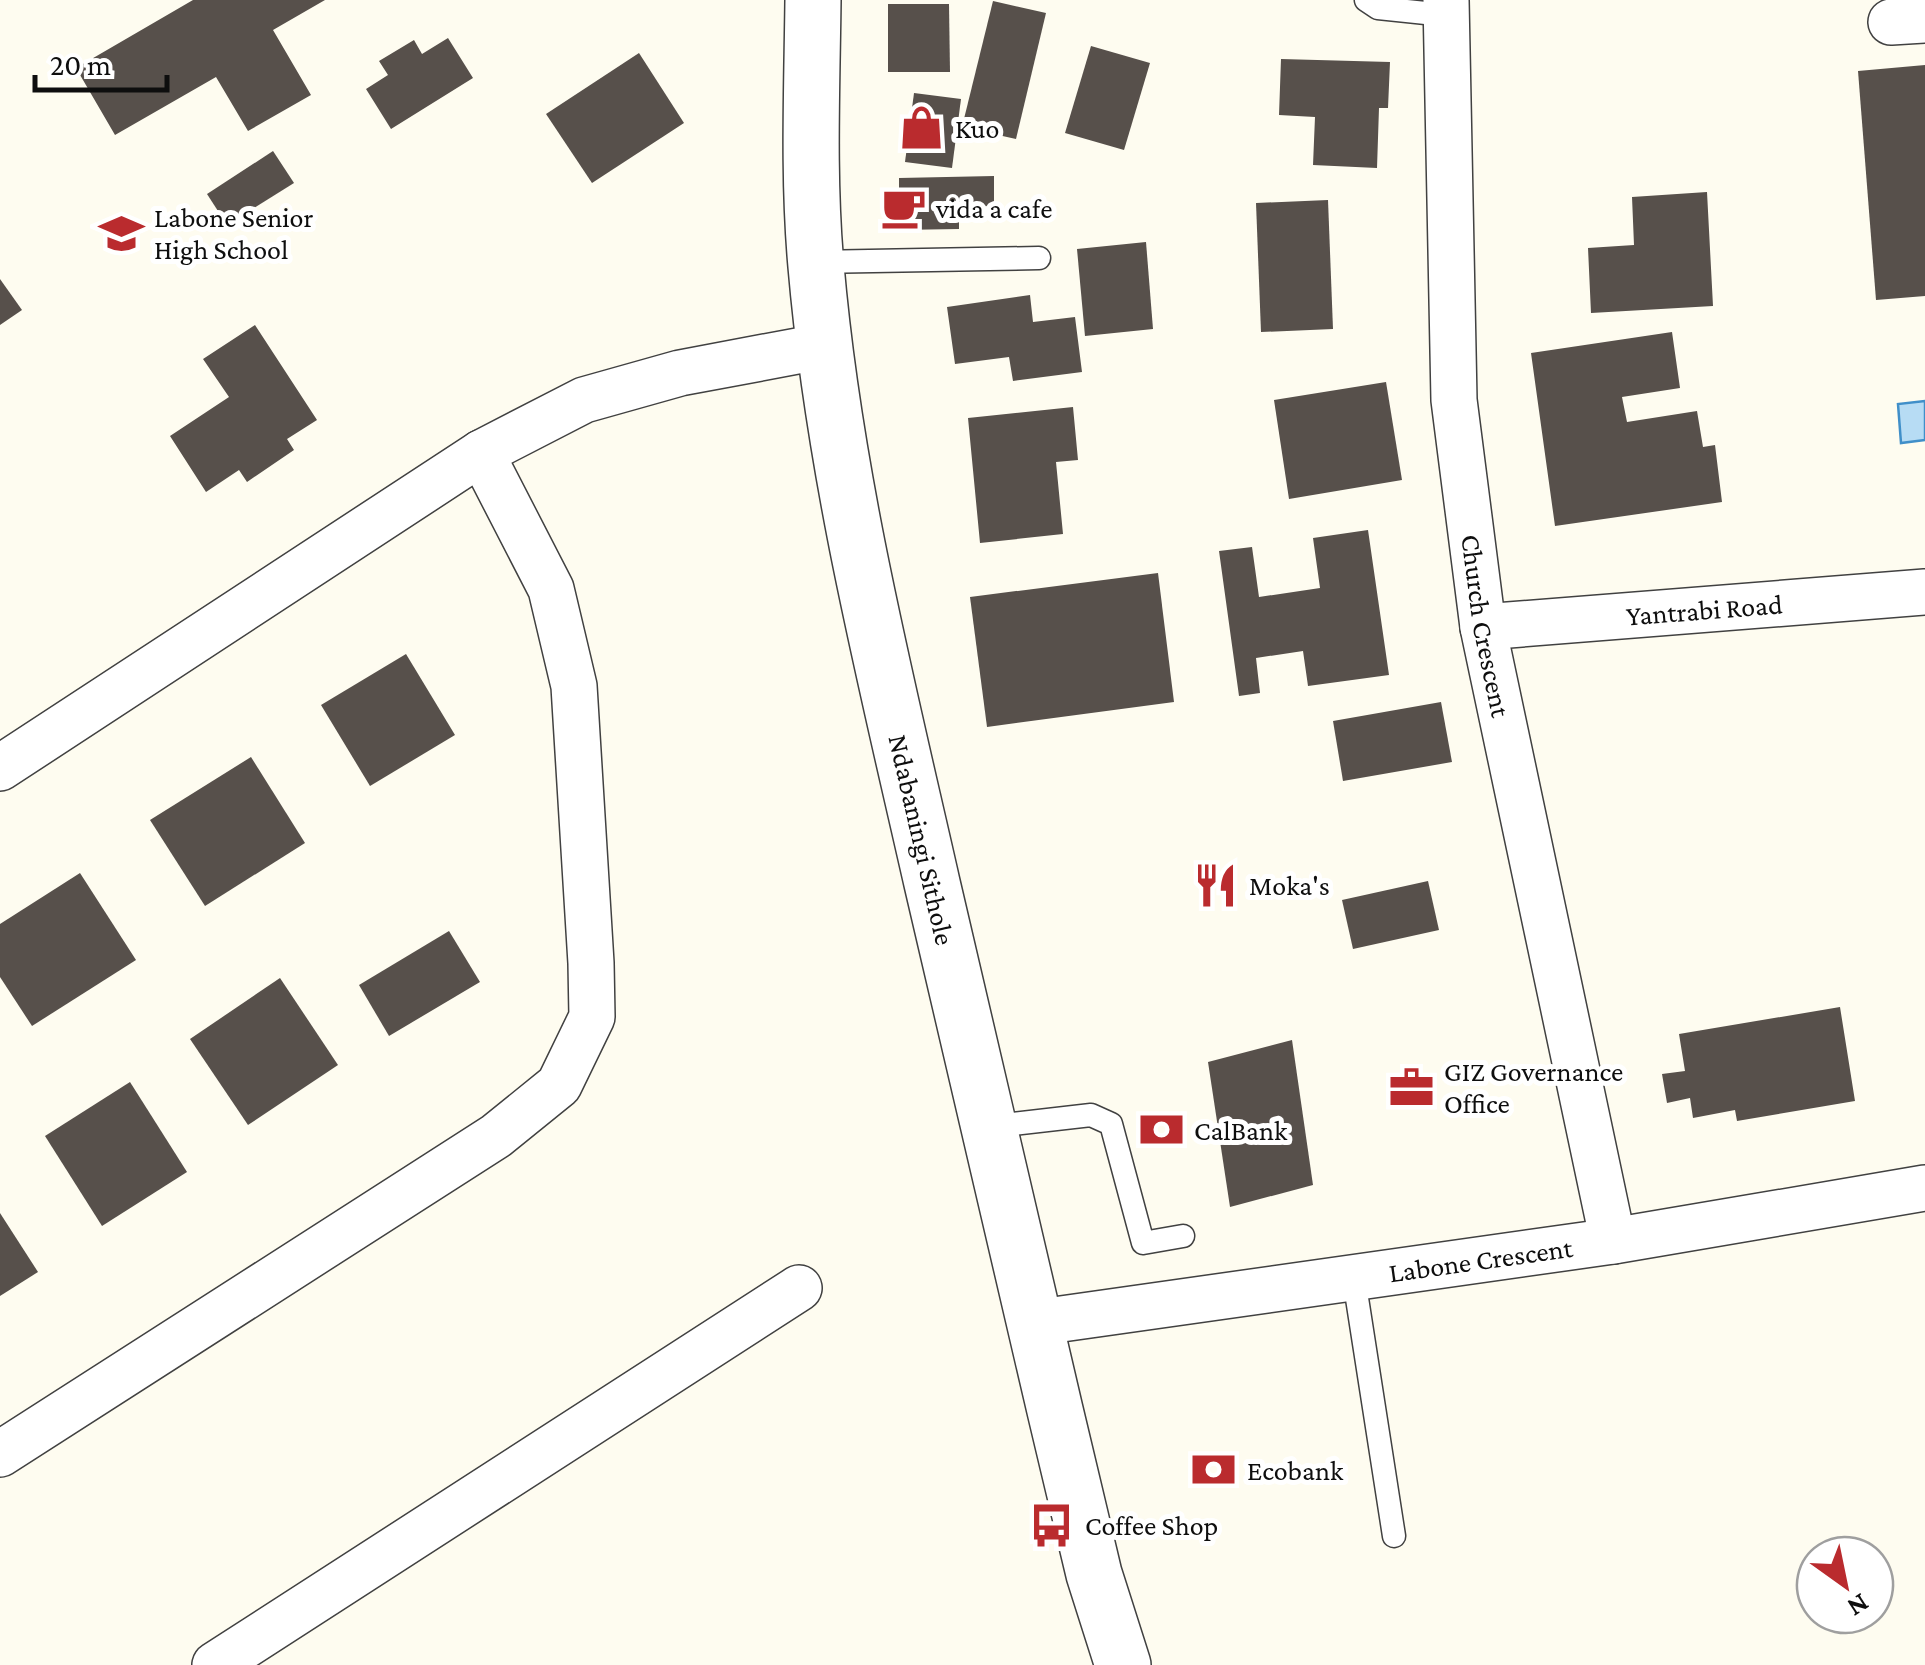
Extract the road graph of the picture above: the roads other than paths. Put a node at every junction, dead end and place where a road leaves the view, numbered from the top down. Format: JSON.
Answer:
{"nodes":[{"id":1,"x":813,"y":0,"type":"edge"},
{"id":2,"x":1366,"y":0,"type":"edge"},
{"id":3,"x":1445,"y":7,"type":"edge"},
{"id":4,"x":1039,"y":258,"type":"dead end"},
{"id":5,"x":815,"y":262,"type":"junction"},
{"id":6,"x":824,"y":346,"type":"junction"},
{"id":7,"x":481,"y":453,"type":"junction"},
{"id":8,"x":1925,"y":592,"type":"edge"},
{"id":9,"x":1484,"y":627,"type":"junction"},
{"id":10,"x":0,"y":768,"type":"edge"},
{"id":11,"x":986,"y":1127,"type":"junction"},
{"id":12,"x":1925,"y":1188,"type":"edge"},
{"id":13,"x":1183,"y":1236,"type":"dead end"},
{"id":14,"x":1613,"y":1240,"type":"junction"},
{"id":15,"x":1354,"y":1279,"type":"junction"},
{"id":16,"x":799,"y":1288,"type":"dead end"},
{"id":17,"x":1034,"y":1323,"type":"junction"},
{"id":18,"x":0,"y":1454,"type":"edge"},
{"id":19,"x":1394,"y":1536,"type":"dead end"},
{"id":20,"x":214,"y":1665,"type":"edge"},
{"id":21,"x":1123,"y":1665,"type":"edge"}],
"edges":[{"from":1,"to":5,"type":"street","name":"Ndabaningi Sithole"},
{"from":2,"to":3,"type":"lane"},
{"from":3,"to":9,"type":"street","name":"Church Crescent"},
{"from":4,"to":5,"type":"lane"},
{"from":5,"to":6,"type":"street","name":"Ndabaningi Sithole"},
{"from":6,"to":7,"type":"street"},
{"from":6,"to":11,"type":"street","name":"Ndabaningi Sithole"},
{"from":7,"to":10,"type":"street"},
{"from":7,"to":18,"type":"street"},
{"from":8,"to":9,"type":"street","name":"Yantrabi Road"},
{"from":9,"to":14,"type":"street","name":"Church Crescent"},
{"from":11,"to":13,"type":"lane"},
{"from":11,"to":17,"type":"street","name":"Ndabaningi Sithole"},
{"from":12,"to":14,"type":"street","name":"Labone Crescent"},
{"from":14,"to":15,"type":"street","name":"Labone Crescent"},
{"from":15,"to":17,"type":"street","name":"Labone Crescent"},
{"from":15,"to":19,"type":"lane"},
{"from":16,"to":20,"type":"street"},
{"from":17,"to":21,"type":"street","name":"Ndabaningi Sithole"}]}
